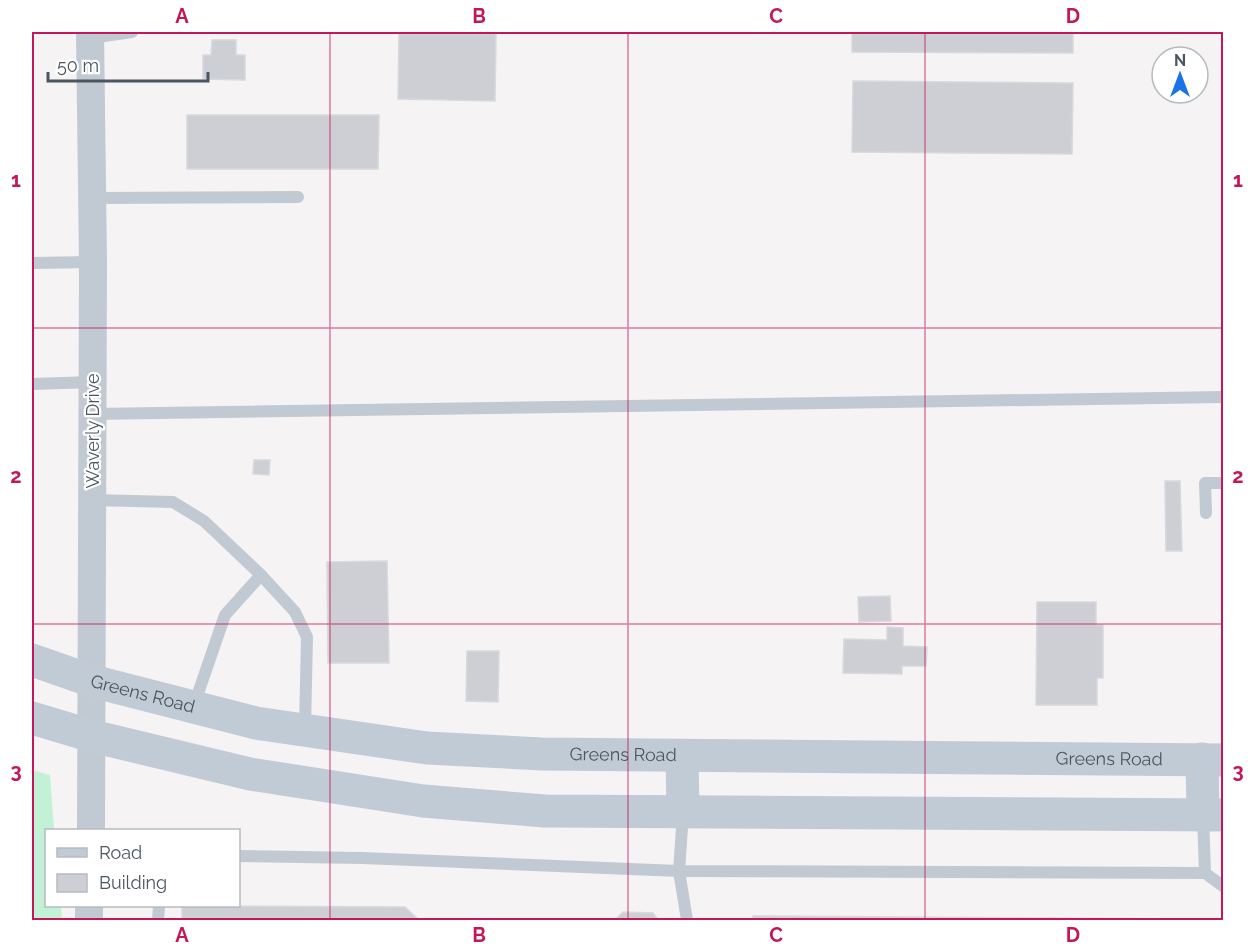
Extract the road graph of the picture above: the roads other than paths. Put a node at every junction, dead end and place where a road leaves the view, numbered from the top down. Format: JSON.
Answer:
{"nodes":[{"id":1,"x":132,"y":32,"type":"edge"},
{"id":2,"x":90,"y":35,"type":"edge"},
{"id":3,"x":298,"y":197,"type":"dead end"},
{"id":4,"x":92,"y":198,"type":"junction"},
{"id":5,"x":93,"y":262,"type":"junction"},
{"id":6,"x":32,"y":263,"type":"edge"},
{"id":7,"x":93,"y":382,"type":"junction"},
{"id":8,"x":32,"y":384,"type":"edge"},
{"id":9,"x":1224,"y":397,"type":"edge"},
{"id":10,"x":93,"y":414,"type":"junction"},
{"id":11,"x":1224,"y":483,"type":"edge"},
{"id":12,"x":93,"y":500,"type":"junction"},
{"id":13,"x":1206,"y":513,"type":"dead end"},
{"id":14,"x":261,"y":575,"type":"junction"},
{"id":15,"x":32,"y":660,"type":"edge"},
{"id":16,"x":92,"y":681,"type":"junction"},
{"id":17,"x":193,"y":707,"type":"junction"},
{"id":18,"x":32,"y":718,"type":"edge"},
{"id":19,"x":305,"y":730,"type":"junction"},
{"id":20,"x":93,"y":736,"type":"junction"},
{"id":21,"x":682,"y":756,"type":"junction"},
{"id":22,"x":1213,"y":760,"type":"edge"},
{"id":23,"x":683,"y":812,"type":"junction"},
{"id":24,"x":1213,"y":815,"type":"edge"},
{"id":25,"x":91,"y":829,"type":"edge"},
{"id":26,"x":240,"y":856,"type":"edge"},
{"id":27,"x":679,"y":871,"type":"junction"},
{"id":28,"x":1205,"y":873,"type":"junction"},
{"id":29,"x":1224,"y":887,"type":"edge"},
{"id":30,"x":687,"y":921,"type":"edge"}],
"edges":[{"from":1,"to":2,"type":"lane"},
{"from":2,"to":4,"type":"street","name":"Waverly Drive"},
{"from":3,"to":4,"type":"lane"},
{"from":4,"to":5,"type":"street","name":"Waverly Drive"},
{"from":5,"to":6,"type":"lane"},
{"from":5,"to":7,"type":"street","name":"Waverly Drive"},
{"from":7,"to":8,"type":"lane"},
{"from":7,"to":10,"type":"street","name":"Waverly Drive"},
{"from":9,"to":10,"type":"lane"},
{"from":10,"to":12,"type":"street","name":"Waverly Drive"},
{"from":11,"to":13,"type":"lane"},
{"from":12,"to":14,"type":"lane"},
{"from":12,"to":16,"type":"street","name":"Waverly Drive"},
{"from":14,"to":17,"type":"lane"},
{"from":14,"to":19,"type":"lane"},
{"from":15,"to":16,"type":"main road","name":"Greens Road"},
{"from":16,"to":17,"type":"main road","name":"Greens Road"},
{"from":16,"to":20,"type":"street","name":"Waverly Drive"},
{"from":17,"to":19,"type":"main road","name":"Greens Road"},
{"from":18,"to":20,"type":"main road"},
{"from":19,"to":21,"type":"main road","name":"Greens Road"},
{"from":20,"to":23,"type":"main road"},
{"from":20,"to":25,"type":"street","name":"Waverly Drive"},
{"from":21,"to":22,"type":"main road","name":"Greens Road"},
{"from":21,"to":23,"type":"main road"},
{"from":22,"to":24,"type":"main road"},
{"from":23,"to":24,"type":"main road"},
{"from":23,"to":27,"type":"lane"},
{"from":24,"to":28,"type":"lane"},
{"from":26,"to":27,"type":"lane"},
{"from":27,"to":28,"type":"lane"},
{"from":27,"to":30,"type":"lane"},
{"from":28,"to":29,"type":"lane"}]}
